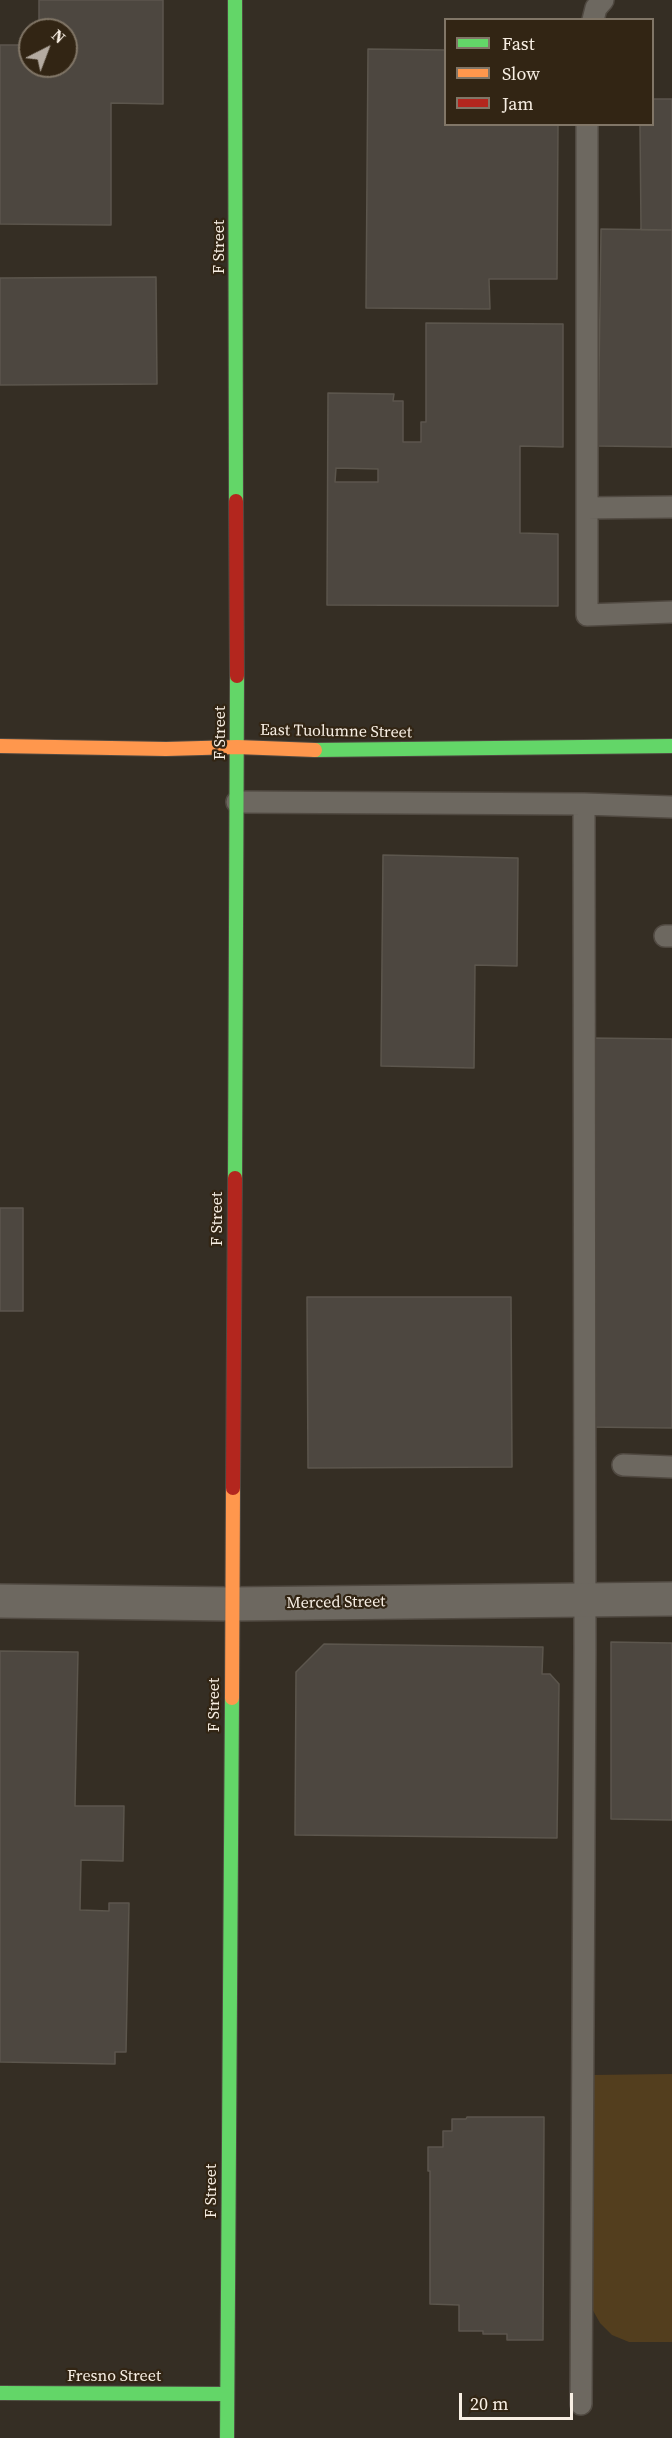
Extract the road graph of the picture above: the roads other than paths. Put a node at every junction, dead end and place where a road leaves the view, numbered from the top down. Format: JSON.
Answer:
{"nodes":[{"id":1,"x":235,"y":0,"type":"edge"},
{"id":2,"x":603,"y":0,"type":"edge"},
{"id":3,"x":594,"y":18,"type":"edge"},
{"id":4,"x":587,"y":126,"type":"edge"},
{"id":5,"x":672,"y":507,"type":"edge"},
{"id":6,"x":587,"y":508,"type":"junction"},
{"id":7,"x":672,"y":612,"type":"edge"},
{"id":8,"x":0,"y":746,"type":"edge"},
{"id":9,"x":672,"y":746,"type":"edge"},
{"id":10,"x":237,"y":747,"type":"junction"},
{"id":11,"x":237,"y":802,"type":"junction"},
{"id":12,"x":584,"y":804,"type":"junction"},
{"id":13,"x":672,"y":807,"type":"edge"},
{"id":14,"x":623,"y":1465,"type":"dead end"},
{"id":15,"x":672,"y":1467,"type":"edge"},
{"id":16,"x":672,"y":1599,"type":"edge"},
{"id":17,"x":585,"y":1600,"type":"junction"},
{"id":18,"x":0,"y":1601,"type":"edge"},
{"id":19,"x":232,"y":1604,"type":"junction"},
{"id":20,"x":0,"y":2393,"type":"edge"},
{"id":21,"x":227,"y":2394,"type":"junction"},
{"id":22,"x":581,"y":2404,"type":"dead end"},
{"id":23,"x":227,"y":2438,"type":"edge"}],
"edges":[{"from":1,"to":10,"type":"street","name":"F Street"},
{"from":2,"to":3,"type":"lane"},
{"from":4,"to":6,"type":"lane"},
{"from":5,"to":6,"type":"lane"},
{"from":6,"to":7,"type":"lane"},
{"from":8,"to":10,"type":"street","name":"East Tuolumne Street"},
{"from":9,"to":10,"type":"street","name":"East Tuolumne Street"},
{"from":10,"to":11,"type":"street","name":"F Street"},
{"from":11,"to":12,"type":"lane"},
{"from":11,"to":19,"type":"street","name":"F Street"},
{"from":12,"to":13,"type":"lane"},
{"from":12,"to":17,"type":"lane"},
{"from":14,"to":15,"type":"lane"},
{"from":16,"to":17,"type":"street","name":"Merced Street"},
{"from":17,"to":19,"type":"street","name":"Merced Street"},
{"from":17,"to":22,"type":"lane"},
{"from":18,"to":19,"type":"street","name":"Merced Street"},
{"from":19,"to":21,"type":"street","name":"F Street"},
{"from":20,"to":21,"type":"street","name":"Fresno Street"},
{"from":21,"to":23,"type":"street","name":"F Street"}]}
